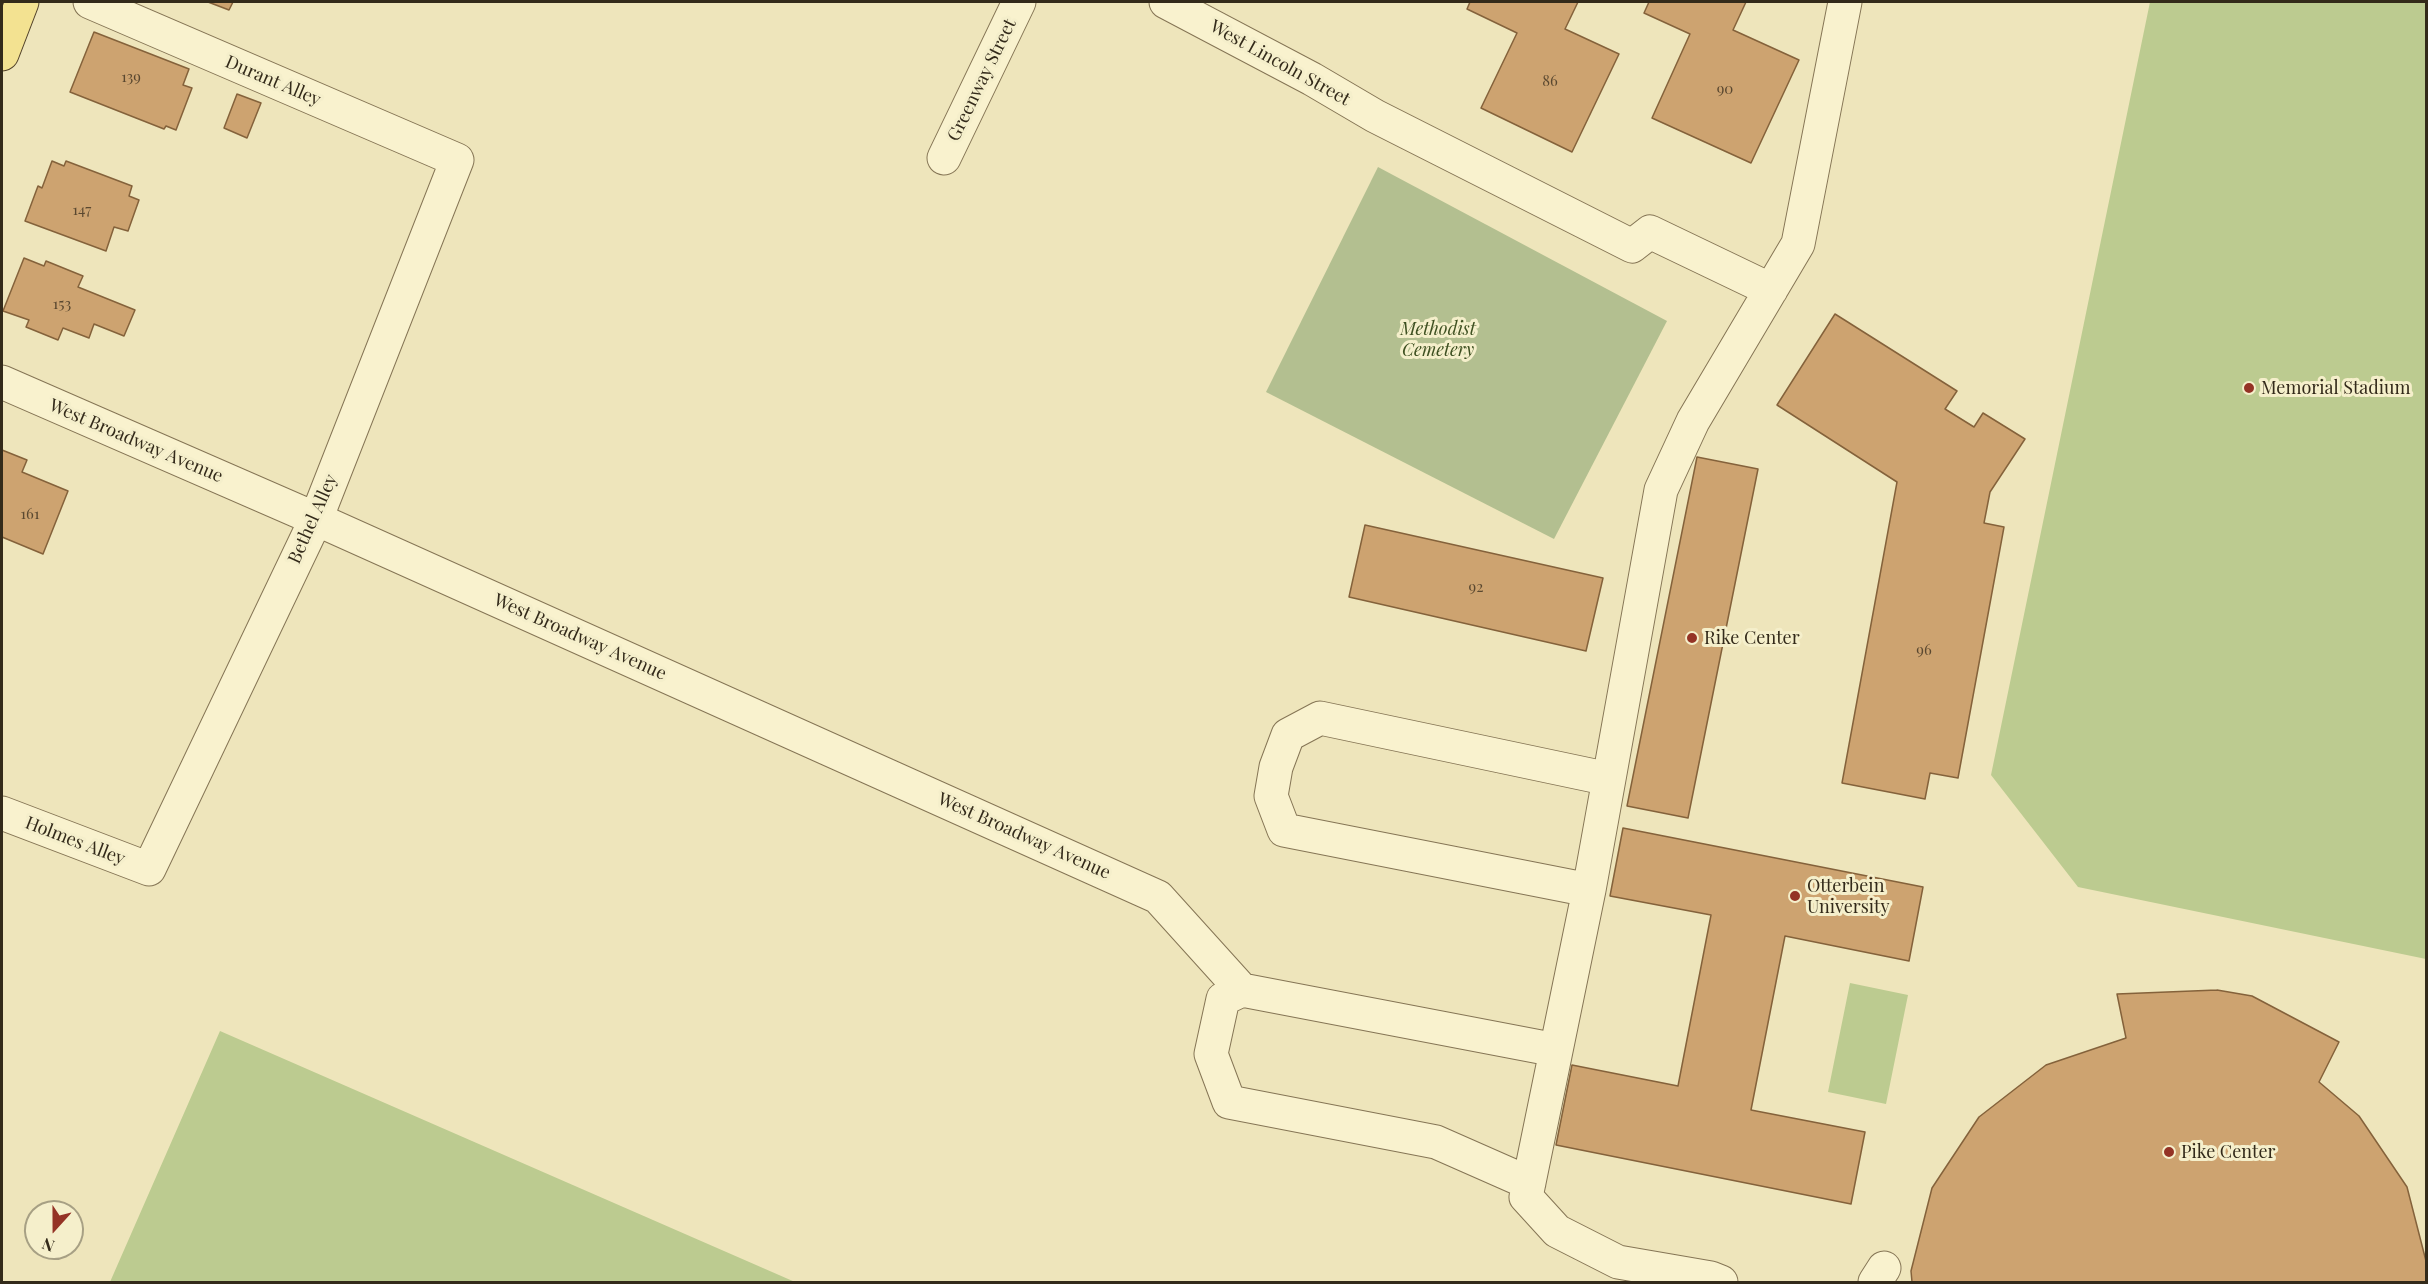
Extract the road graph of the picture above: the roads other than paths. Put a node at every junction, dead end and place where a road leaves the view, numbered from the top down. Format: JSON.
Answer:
{"nodes":[{"id":1,"x":22,"y":2,"type":"edge"},
{"id":2,"x":90,"y":2,"type":"edge"},
{"id":3,"x":1019,"y":2,"type":"edge"},
{"id":4,"x":1166,"y":2,"type":"edge"},
{"id":5,"x":1845,"y":2,"type":"edge"},
{"id":6,"x":2,"y":54,"type":"edge"},
{"id":7,"x":944,"y":158,"type":"dead end"},
{"id":8,"x":457,"y":160,"type":"joint"},
{"id":9,"x":1771,"y":290,"type":"junction"},
{"id":10,"x":2,"y":382,"type":"edge"},
{"id":11,"x":316,"y":519,"type":"junction"},
{"id":12,"x":1609,"y":779,"type":"junction"},
{"id":13,"x":2,"y":813,"type":"edge"},
{"id":14,"x":149,"y":869,"type":"joint"},
{"id":15,"x":1589,"y":890,"type":"junction"},
{"id":16,"x":1242,"y":990,"type":"junction"},
{"id":17,"x":1556,"y":1050,"type":"junction"},
{"id":18,"x":1529,"y":1183,"type":"junction"},
{"id":19,"x":1721,"y":1282,"type":"edge"}],
"edges":[{"from":1,"to":6,"type":"main road"},
{"from":2,"to":8,"type":"street","name":"Durant Alley"},
{"from":3,"to":7,"type":"street","name":"Greenway Street"},
{"from":4,"to":9,"type":"street","name":"West Lincoln Street"},
{"from":5,"to":9,"type":"street"},
{"from":8,"to":11,"type":"street","name":"Bethel Alley"},
{"from":9,"to":12,"type":"street"},
{"from":10,"to":11,"type":"street","name":"West Broadway Avenue"},
{"from":11,"to":14,"type":"street","name":"Bethel Alley"},
{"from":11,"to":16,"type":"street","name":"West Broadway Avenue"},
{"from":12,"to":15,"type":"street"},
{"from":12,"to":15,"type":"street"},
{"from":13,"to":14,"type":"street","name":"Holmes Alley"},
{"from":15,"to":17,"type":"street"},
{"from":16,"to":17,"type":"street"},
{"from":16,"to":18,"type":"street"},
{"from":17,"to":18,"type":"street"},
{"from":18,"to":19,"type":"street"}]}
